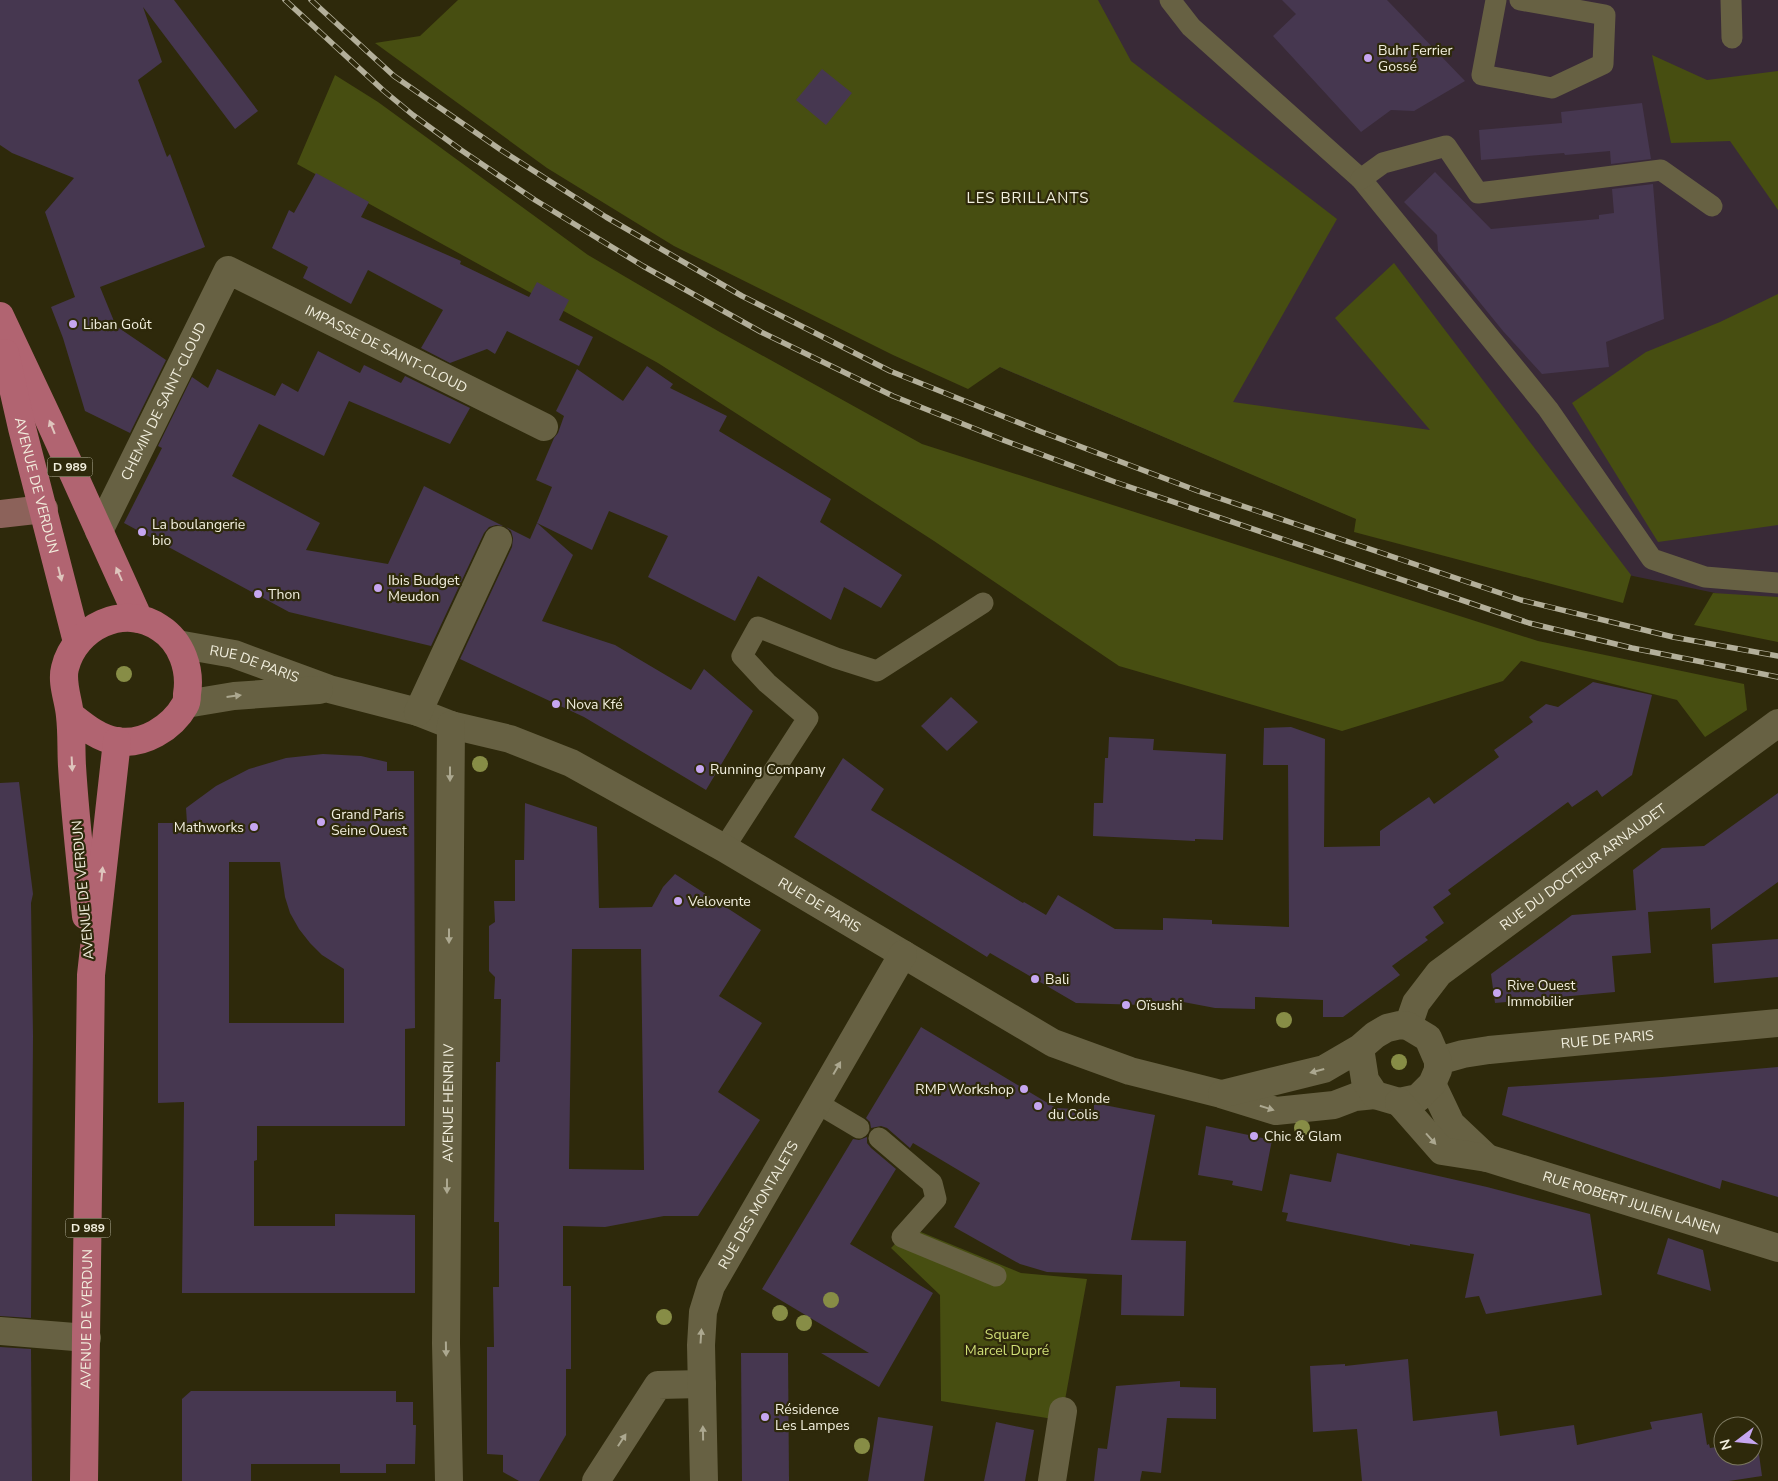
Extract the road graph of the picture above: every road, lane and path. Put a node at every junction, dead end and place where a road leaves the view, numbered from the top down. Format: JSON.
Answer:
{"nodes":[{"id":1,"x":1170,"y":0,"type":"edge"},
{"id":2,"x":1496,"y":0,"type":"edge"},
{"id":3,"x":1520,"y":0,"type":"edge"},
{"id":4,"x":1731,"y":0,"type":"edge"},
{"id":5,"x":1732,"y":38,"type":"dead end"},
{"id":6,"x":1361,"y":179,"type":"junction"},
{"id":7,"x":1712,"y":206,"type":"dead end"},
{"id":8,"x":228,"y":270,"type":"joint"},
{"id":9,"x":0,"y":316,"type":"edge"},
{"id":10,"x":0,"y":329,"type":"edge"},
{"id":11,"x":544,"y":427,"type":"dead end"},
{"id":12,"x":44,"y":509,"type":"junction"},
{"id":13,"x":0,"y":514,"type":"edge"},
{"id":14,"x":99,"y":531,"type":"junction"},
{"id":15,"x":498,"y":540,"type":"dead end"},
{"id":16,"x":1778,"y":583,"type":"edge"},
{"id":17,"x":983,"y":603,"type":"dead end"},
{"id":18,"x":139,"y":619,"type":"junction"},
{"id":19,"x":77,"y":642,"type":"junction"},
{"id":20,"x":177,"y":644,"type":"junction"},
{"id":21,"x":329,"y":689,"type":"junction"},
{"id":22,"x":186,"y":704,"type":"junction"},
{"id":23,"x":418,"y":712,"type":"junction"},
{"id":24,"x":70,"y":715,"type":"junction"},
{"id":25,"x":1778,"y":723,"type":"edge"},
{"id":26,"x":451,"y":725,"type":"junction"},
{"id":27,"x":117,"y":742,"type":"junction"},
{"id":28,"x":724,"y":848,"type":"junction"},
{"id":29,"x":904,"y":954,"type":"junction"},
{"id":30,"x":91,"y":975,"type":"junction"},
{"id":31,"x":1778,"y":1023,"type":"edge"},
{"id":32,"x":1408,"y":1026,"type":"junction"},
{"id":33,"x":1360,"y":1048,"type":"junction"},
{"id":34,"x":1435,"y":1073,"type":"junction"},
{"id":35,"x":1220,"y":1094,"type":"junction"},
{"id":36,"x":1387,"y":1099,"type":"junction"},
{"id":37,"x":817,"y":1103,"type":"junction"},
{"id":38,"x":859,"y":1128,"type":"dead end"},
{"id":39,"x":878,"y":1138,"type":"dead end"},
{"id":40,"x":1487,"y":1158,"type":"junction"},
{"id":41,"x":1778,"y":1248,"type":"edge"},
{"id":42,"x":996,"y":1276,"type":"dead end"},
{"id":43,"x":0,"y":1331,"type":"edge"},
{"id":44,"x":87,"y":1338,"type":"junction"},
{"id":45,"x":702,"y":1384,"type":"junction"},
{"id":46,"x":1063,"y":1411,"type":"dead end"},
{"id":47,"x":84,"y":1481,"type":"edge"},
{"id":48,"x":449,"y":1481,"type":"edge"},
{"id":49,"x":596,"y":1481,"type":"edge"},
{"id":50,"x":704,"y":1481,"type":"edge"},
{"id":51,"x":1052,"y":1481,"type":"edge"}],
"edges":[{"from":1,"to":6,"type":"lane"},
{"from":2,"to":3,"type":"lane"},
{"from":4,"to":5,"type":"lane"},
{"from":6,"to":7,"type":"lane"},
{"from":6,"to":16,"type":"lane"},
{"from":8,"to":11,"type":"street","name":"IMPASSE DE SAINT-CLOUD"},
{"from":8,"to":14,"type":"street","name":"CHEMIN DE SAINT-CLOUD"},
{"from":14,"to":9,"type":"main road","name":"AVENUE DE VERDUN","number":"D 989","one_way":true},
{"from":10,"to":12,"type":"main road","name":"AVENUE DE VERDUN","number":"D 989"},
{"from":12,"to":13,"type":"main road"},
{"from":12,"to":19,"type":"main road","name":"AVENUE DE VERDUN","number":"D 989","one_way":true},
{"from":18,"to":14,"type":"main road","name":"AVENUE DE VERDUN","number":"D 989","one_way":true},
{"from":15,"to":23,"type":"street"},
{"from":17,"to":28,"type":"lane"},
{"from":18,"to":19,"type":"main road"},
{"from":18,"to":20,"type":"main road"},
{"from":19,"to":24,"type":"main road"},
{"from":20,"to":21,"type":"street","name":"RUE DE PARIS"},
{"from":20,"to":22,"type":"main road"},
{"from":22,"to":21,"type":"street","name":"RUE DE PARIS","one_way":true},
{"from":21,"to":23,"type":"street","name":"RUE DE PARIS"},
{"from":22,"to":27,"type":"main road"},
{"from":23,"to":26,"type":"street","name":"RUE DE PARIS"},
{"from":24,"to":27,"type":"main road"},
{"from":24,"to":30,"type":"main road","name":"AVENUE DE VERDUN","number":"D 989","one_way":true},
{"from":25,"to":32,"type":"street","name":"RUE DU DOCTEUR ARNAUDET"},
{"from":26,"to":28,"type":"street","name":"RUE DE PARIS"},
{"from":26,"to":48,"type":"street","name":"AVENUE HENRI IV","one_way":true},
{"from":30,"to":27,"type":"main road","name":"AVENUE DE VERDUN","number":"D 989","one_way":true},
{"from":28,"to":29,"type":"street","name":"RUE DE PARIS"},
{"from":29,"to":35,"type":"street","name":"RUE DE PARIS"},
{"from":37,"to":29,"type":"street","name":"RUE DES MONTALETS","one_way":true},
{"from":30,"to":44,"type":"main road","name":"AVENUE DE VERDUN","number":"D 989"},
{"from":31,"to":34,"type":"street","name":"RUE DE PARIS"},
{"from":32,"to":33,"type":"street"},
{"from":32,"to":34,"type":"street"},
{"from":33,"to":35,"type":"street","name":"RUE DE PARIS","one_way":true},
{"from":33,"to":36,"type":"street"},
{"from":34,"to":36,"type":"street"},
{"from":34,"to":40,"type":"street","name":"RUE ROBERT JULIEN LANEN"},
{"from":35,"to":36,"type":"street","name":"RUE DE PARIS","one_way":true},
{"from":36,"to":40,"type":"street","name":"RUE ROBERT JULIEN LANEN","one_way":true},
{"from":37,"to":38,"type":"lane"},
{"from":45,"to":37,"type":"street","name":"RUE DES MONTALETS","one_way":true},
{"from":39,"to":42,"type":"lane"},
{"from":40,"to":41,"type":"street","name":"RUE ROBERT JULIEN LANEN"},
{"from":43,"to":44,"type":"street"},
{"from":44,"to":47,"type":"main road","name":"AVENUE DE VERDUN","number":"D 989"},
{"from":49,"to":45,"type":"street","one_way":true},
{"from":50,"to":45,"type":"street","name":"RUE DES MONTALETS","one_way":true},
{"from":46,"to":51,"type":"street"}]}
